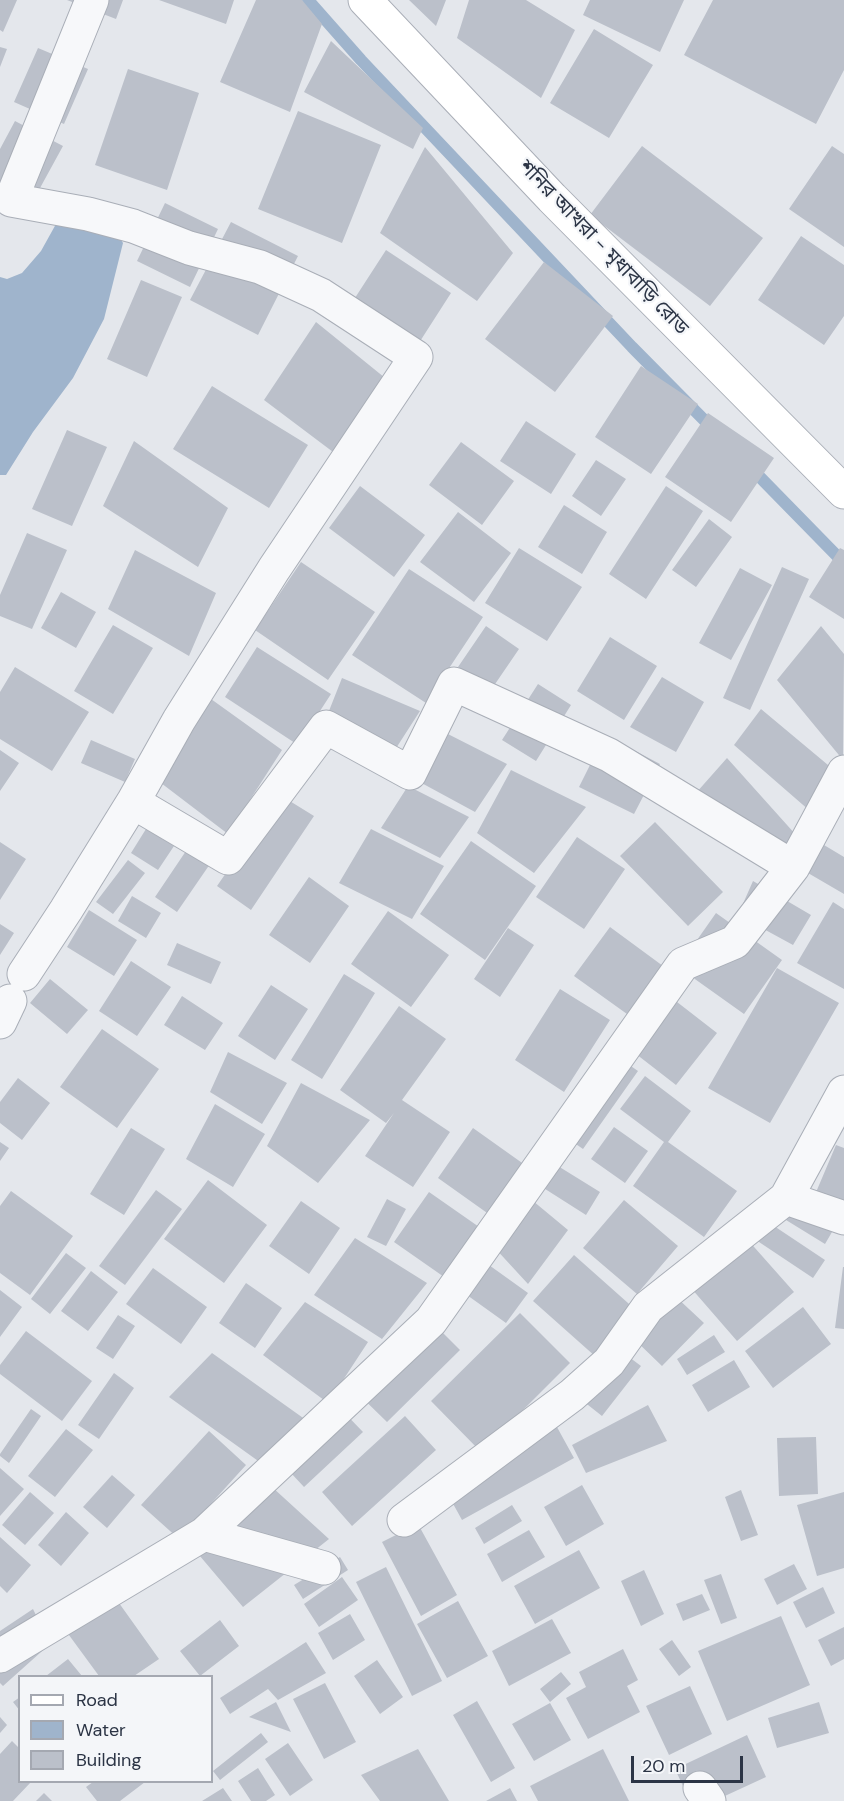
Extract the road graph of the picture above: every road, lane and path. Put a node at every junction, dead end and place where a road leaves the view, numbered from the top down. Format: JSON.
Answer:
{"nodes":[{"id":1,"x":92,"y":0,"type":"edge"},
{"id":2,"x":365,"y":0,"type":"edge"},
{"id":3,"x":844,"y":492,"type":"edge"},
{"id":4,"x":844,"y":772,"type":"edge"},
{"id":5,"x":133,"y":802,"type":"junction"},
{"id":6,"x":793,"y":867,"type":"junction"},
{"id":7,"x":11,"y":999,"type":"edge"},
{"id":8,"x":844,"y":1092,"type":"edge"},
{"id":9,"x":786,"y":1198,"type":"junction"},
{"id":10,"x":844,"y":1218,"type":"edge"},
{"id":11,"x":404,"y":1520,"type":"dead end"},
{"id":12,"x":204,"y":1534,"type":"junction"},
{"id":13,"x":324,"y":1568,"type":"dead end"},
{"id":14,"x":0,"y":1656,"type":"edge"}],
"edges":[{"from":1,"to":5,"type":"street"},
{"from":2,"to":3,"type":"main road","name":"শনির আখরা - মৃধাবাড়ি রোড"},
{"from":4,"to":6,"type":"street"},
{"from":5,"to":6,"type":"street"},
{"from":5,"to":7,"type":"street"},
{"from":6,"to":12,"type":"street"},
{"from":8,"to":9,"type":"street"},
{"from":9,"to":10,"type":"street"},
{"from":9,"to":11,"type":"street"},
{"from":12,"to":13,"type":"street"},
{"from":12,"to":14,"type":"street"}]}
